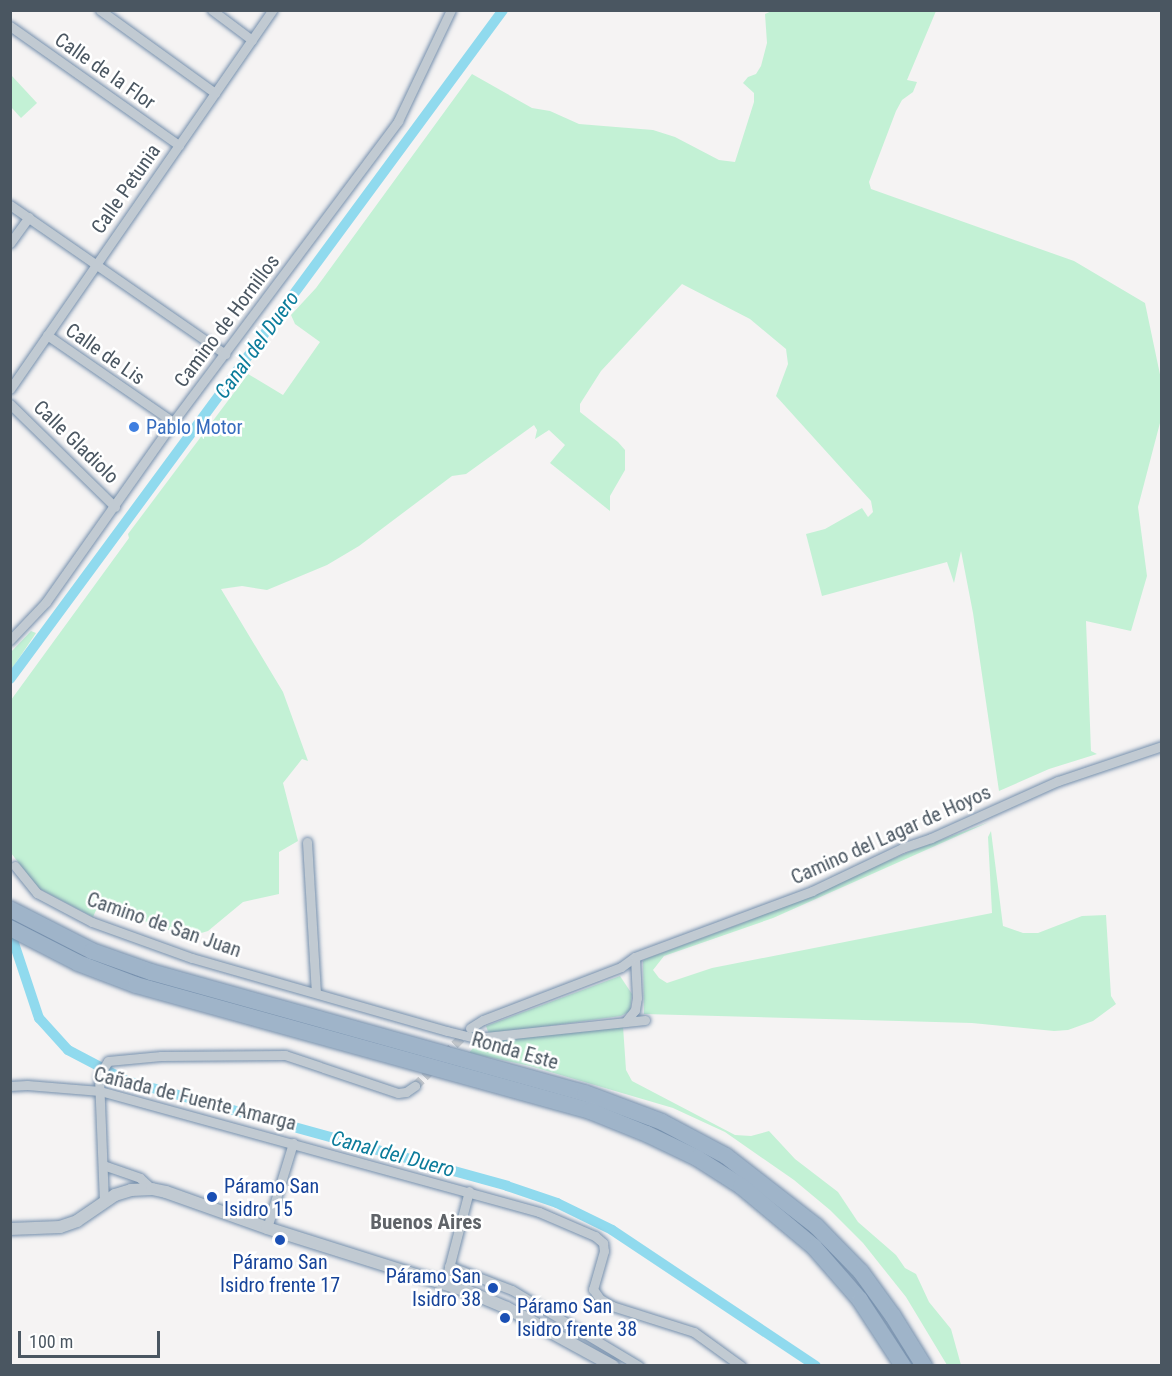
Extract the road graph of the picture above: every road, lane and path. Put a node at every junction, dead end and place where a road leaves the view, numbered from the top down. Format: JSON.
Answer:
{"nodes":[{"id":1,"x":100,"y":10,"type":"edge"},
{"id":2,"x":212,"y":10,"type":"edge"},
{"id":3,"x":272,"y":10,"type":"edge"},
{"id":4,"x":451,"y":10,"type":"edge"},
{"id":5,"x":10,"y":26,"type":"edge"},
{"id":6,"x":252,"y":40,"type":"junction"},
{"id":7,"x":215,"y":93,"type":"junction"},
{"id":8,"x":179,"y":145,"type":"junction"},
{"id":9,"x":10,"y":205,"type":"edge"},
{"id":10,"x":29,"y":217,"type":"junction"},
{"id":11,"x":10,"y":243,"type":"edge"},
{"id":12,"x":96,"y":263,"type":"junction"},
{"id":13,"x":47,"y":335,"type":"junction"},
{"id":14,"x":225,"y":354,"type":"junction"},
{"id":15,"x":10,"y":389,"type":"edge"},
{"id":16,"x":10,"y":404,"type":"edge"},
{"id":17,"x":173,"y":422,"type":"junction"},
{"id":18,"x":116,"y":507,"type":"junction"},
{"id":19,"x":10,"y":640,"type":"edge"},
{"id":20,"x":1161,"y":746,"type":"edge"},
{"id":21,"x":307,"y":842,"type":"dead end"},
{"id":22,"x":15,"y":866,"type":"dead end"},
{"id":23,"x":10,"y":909,"type":"edge"},
{"id":24,"x":10,"y":928,"type":"edge"},
{"id":25,"x":30,"y":930,"type":"junction"},
{"id":26,"x":635,"y":957,"type":"junction"},
{"id":27,"x":316,"y":993,"type":"junction"},
{"id":28,"x":645,"y":1020,"type":"dead end"},
{"id":29,"x":626,"y":1021,"type":"junction"},
{"id":30,"x":470,"y":1028,"type":"tunnel mouth"},
{"id":31,"x":10,"y":1086,"type":"edge"},
{"id":32,"x":415,"y":1086,"type":"tunnel mouth"},
{"id":33,"x":100,"y":1091,"type":"junction"},
{"id":34,"x":293,"y":1143,"type":"junction"},
{"id":35,"x":103,"y":1165,"type":"junction"},
{"id":36,"x":152,"y":1189,"type":"junction"},
{"id":37,"x":469,"y":1191,"type":"junction"},
{"id":38,"x":104,"y":1202,"type":"junction"},
{"id":39,"x":267,"y":1228,"type":"junction"},
{"id":40,"x":10,"y":1229,"type":"edge"},
{"id":41,"x":449,"y":1266,"type":"junction"},
{"id":42,"x":445,"y":1283,"type":"junction"},
{"id":43,"x":614,"y":1365,"type":"edge"},
{"id":44,"x":639,"y":1365,"type":"edge"},
{"id":45,"x":741,"y":1365,"type":"edge"},
{"id":46,"x":903,"y":1365,"type":"edge"},
{"id":47,"x":924,"y":1365,"type":"edge"}],
"edges":[{"from":1,"to":7,"type":"street"},
{"from":2,"to":6,"type":"street"},
{"from":3,"to":6,"type":"street","name":"Calle Petunia"},
{"from":4,"to":14,"type":"street","name":"Camino de Hornillos"},
{"from":5,"to":8,"type":"street","name":"Calle de la Flor"},
{"from":6,"to":7,"type":"street","name":"Calle Petunia"},
{"from":7,"to":8,"type":"street","name":"Calle Petunia"},
{"from":8,"to":12,"type":"street","name":"Calle Petunia"},
{"from":9,"to":10,"type":"street"},
{"from":10,"to":11,"type":"street"},
{"from":10,"to":12,"type":"street"},
{"from":12,"to":13,"type":"street","name":"Calle Petunia"},
{"from":12,"to":14,"type":"street"},
{"from":13,"to":15,"type":"street","name":"Calle Petunia"},
{"from":13,"to":17,"type":"street","name":"Calle de Lis"},
{"from":14,"to":17,"type":"street","name":"Camino de Hornillos"},
{"from":16,"to":18,"type":"street","name":"Calle Gladiolo"},
{"from":17,"to":18,"type":"street","name":"Camino de Hornillos"},
{"from":18,"to":19,"type":"street","name":"Camino de Hornillos"},
{"from":20,"to":26,"type":"street","name":"Camino del Lagar de Hoyos"},
{"from":21,"to":27,"type":"street"},
{"from":22,"to":27,"type":"street","name":"Camino de San Juan"},
{"from":23,"to":25,"type":"highway","name":"Ronda Este"},
{"from":24,"to":25,"type":"highway","name":"Ronda Este"},
{"from":25,"to":46,"type":"highway","name":"Ronda Este"},
{"from":25,"to":47,"type":"highway","name":"Ronda Este"},
{"from":26,"to":29,"type":"street"},
{"from":26,"to":30,"type":"street","name":"Camino del Lagar de Hoyos"},
{"from":27,"to":29,"type":"street","name":"Camino de San Juan"},
{"from":28,"to":29,"type":"street","name":"Camino de San Juan"},
{"from":31,"to":33,"type":"street","name":"Cañada de Fuente Amarga"},
{"from":32,"to":33,"type":"street"},
{"from":33,"to":34,"type":"street","name":"Cañada de Fuente Amarga"},
{"from":33,"to":35,"type":"street"},
{"from":34,"to":37,"type":"street","name":"Cañada de Fuente Amarga"},
{"from":34,"to":39,"type":"street"},
{"from":35,"to":36,"type":"street"},
{"from":35,"to":38,"type":"street"},
{"from":36,"to":38,"type":"street"},
{"from":36,"to":39,"type":"street"},
{"from":37,"to":41,"type":"street"},
{"from":37,"to":45,"type":"street","name":"Cañada de Fuente Amarga"},
{"from":38,"to":40,"type":"street"},
{"from":39,"to":42,"type":"street"},
{"from":41,"to":42,"type":"street"},
{"from":41,"to":44,"type":"street"},
{"from":42,"to":43,"type":"street"}]}
